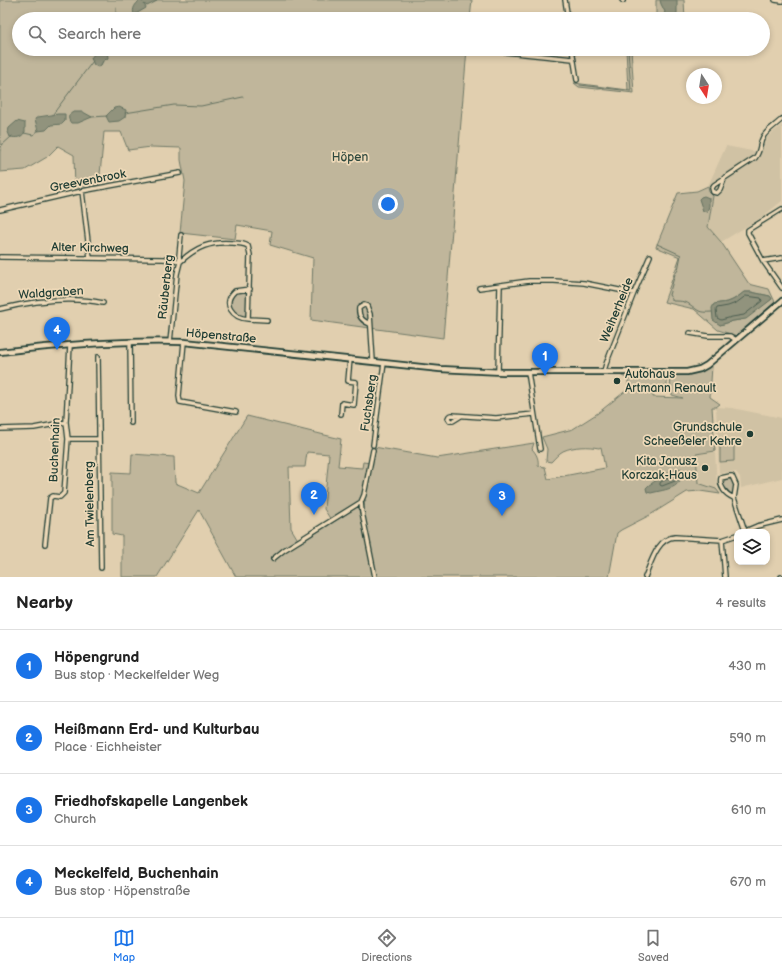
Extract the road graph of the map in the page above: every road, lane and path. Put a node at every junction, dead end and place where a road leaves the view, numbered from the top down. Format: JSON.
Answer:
{"nodes":[{"id":1,"x":565,"y":0,"type":"edge"},
{"id":2,"x":775,"y":0,"type":"edge"},
{"id":3,"x":782,"y":1,"type":"edge"},
{"id":4,"x":567,"y":12,"type":"edge"},
{"id":5,"x":544,"y":56,"type":"edge"},
{"id":6,"x":573,"y":56,"type":"edge"},
{"id":7,"x":573,"y":59,"type":"junction"},
{"id":8,"x":577,"y":80,"type":"dead end"},
{"id":9,"x":782,"y":119,"type":"edge"},
{"id":10,"x":180,"y":173,"type":"dead end"},
{"id":11,"x":725,"y":177,"type":"junction"},
{"id":12,"x":82,"y":191,"type":"junction"},
{"id":13,"x":782,"y":209,"type":"edge"},
{"id":14,"x":0,"y":210,"type":"edge"},
{"id":15,"x":181,"y":235,"type":"dead end"},
{"id":16,"x":650,"y":256,"type":"dead end"},
{"id":17,"x":0,"y":257,"type":"edge"},
{"id":18,"x":90,"y":258,"type":"junction"},
{"id":19,"x":782,"y":258,"type":"edge"},
{"id":20,"x":763,"y":261,"type":"junction"},
{"id":21,"x":180,"y":262,"type":"junction"},
{"id":22,"x":500,"y":285,"type":"junction"},
{"id":23,"x":479,"y":288,"type":"dead end"},
{"id":24,"x":782,"y":288,"type":"edge"},
{"id":25,"x":250,"y":289,"type":"junction"},
{"id":26,"x":634,"y":293,"type":"junction"},
{"id":27,"x":782,"y":301,"type":"edge"},
{"id":28,"x":103,"y":303,"type":"dead end"},
{"id":29,"x":0,"y":309,"type":"edge"},
{"id":30,"x":248,"y":319,"type":"junction"},
{"id":31,"x":267,"y":320,"type":"dead end"},
{"id":32,"x":370,"y":324,"type":"junction"},
{"id":33,"x":690,"y":333,"type":"dead end"},
{"id":34,"x":736,"y":340,"type":"junction"},
{"id":35,"x":130,"y":341,"type":"junction"},
{"id":36,"x":170,"y":342,"type":"junction"},
{"id":37,"x":184,"y":342,"type":"junction"},
{"id":38,"x":70,"y":345,"type":"junction"},
{"id":39,"x":0,"y":352,"type":"edge"},
{"id":40,"x":98,"y":357,"type":"dead end"},
{"id":41,"x":350,"y":359,"type":"junction"},
{"id":42,"x":373,"y":361,"type":"junction"},
{"id":43,"x":384,"y":362,"type":"junction"},
{"id":44,"x":604,"y":371,"type":"junction"},
{"id":45,"x":498,"y":372,"type":"junction"},
{"id":46,"x":528,"y":372,"type":"junction"},
{"id":47,"x":236,"y":412,"type":"dead end"},
{"id":48,"x":341,"y":414,"type":"dead end"},
{"id":49,"x":534,"y":414,"type":"junction"},
{"id":50,"x":461,"y":416,"type":"dead end"},
{"id":51,"x":66,"y":422,"type":"junction"},
{"id":52,"x":131,"y":423,"type":"dead end"},
{"id":53,"x":0,"y":429,"type":"edge"},
{"id":54,"x":68,"y":439,"type":"junction"},
{"id":55,"x":99,"y":439,"type":"junction"},
{"id":56,"x":540,"y":449,"type":"dead end"},
{"id":57,"x":734,"y":498,"type":"junction"},
{"id":58,"x":361,"y":502,"type":"junction"},
{"id":59,"x":782,"y":520,"type":"edge"},
{"id":60,"x":743,"y":529,"type":"edge"},
{"id":61,"x":750,"y":529,"type":"edge"},
{"id":62,"x":734,"y":536,"type":"edge"},
{"id":63,"x":722,"y":540,"type":"junction"},
{"id":64,"x":45,"y":544,"type":"dead end"},
{"id":65,"x":273,"y":559,"type":"dead end"},
{"id":66,"x":101,"y":568,"type":"dead end"},
{"id":67,"x":375,"y":577,"type":"edge"},
{"id":68,"x":645,"y":577,"type":"edge"},
{"id":69,"x":725,"y":577,"type":"edge"}],
"edges":[{"from":1,"to":4,"type":"street"},
{"from":2,"to":3,"type":"street"},
{"from":5,"to":7,"type":"street"},
{"from":6,"to":7,"type":"street"},
{"from":7,"to":8,"type":"street"},
{"from":9,"to":11,"type":"street"},
{"from":10,"to":12,"type":"street","name":"Greevenbrook"},
{"from":11,"to":11,"type":"street"},
{"from":12,"to":14,"type":"street","name":"Greevenbrook"},
{"from":12,"to":18,"type":"street"},
{"from":13,"to":20,"type":"street"},
{"from":15,"to":21,"type":"street","name":"Räuberberg"},
{"from":16,"to":26,"type":"street","name":"Weiherheide"},
{"from":17,"to":18,"type":"street","name":"Alter Kirchweg"},
{"from":18,"to":21,"type":"street","name":"Alter Kirchweg"},
{"from":19,"to":20,"type":"street"},
{"from":20,"to":24,"type":"street"},
{"from":21,"to":25,"type":"street"},
{"from":21,"to":36,"type":"street","name":"Räuberberg"},
{"from":22,"to":23,"type":"street"},
{"from":22,"to":26,"type":"street"},
{"from":22,"to":45,"type":"street"},
{"from":25,"to":30,"type":"street"},
{"from":25,"to":30,"type":"street"},
{"from":26,"to":44,"type":"street","name":"Weiherheide"},
{"from":27,"to":34,"type":"main road","name":"Höpenstraße"},
{"from":28,"to":29,"type":"street","name":"Waldgraben"},
{"from":30,"to":31,"type":"street"},
{"from":32,"to":32,"type":"street"},
{"from":32,"to":42,"type":"street"},
{"from":33,"to":34,"type":"street"},
{"from":34,"to":44,"type":"main road","name":"Höpenstraße"},
{"from":35,"to":36,"type":"main road","name":"Höpenstraße"},
{"from":35,"to":38,"type":"main road","name":"Höpenstraße"},
{"from":35,"to":52,"type":"street"},
{"from":36,"to":37,"type":"main road","name":"Höpenstraße"},
{"from":37,"to":41,"type":"main road","name":"Höpenstraße"},
{"from":37,"to":47,"type":"street"},
{"from":38,"to":39,"type":"main road","name":"Höpenstraße"},
{"from":38,"to":51,"type":"street","name":"Buchenhain"},
{"from":40,"to":55,"type":"street","name":"Am Twielenberg"},
{"from":41,"to":42,"type":"main road","name":"Höpenstraße"},
{"from":41,"to":48,"type":"street"},
{"from":42,"to":43,"type":"main road","name":"Höpenstraße"},
{"from":43,"to":45,"type":"main road","name":"Höpenstraße"},
{"from":43,"to":58,"type":"street","name":"Fuchsberg"},
{"from":44,"to":46,"type":"main road","name":"Höpenstraße"},
{"from":45,"to":46,"type":"main road","name":"Höpenstraße"},
{"from":46,"to":49,"type":"street"},
{"from":49,"to":50,"type":"street"},
{"from":49,"to":56,"type":"street"},
{"from":51,"to":53,"type":"street"},
{"from":51,"to":54,"type":"street","name":"Buchenhain"},
{"from":54,"to":55,"type":"street"},
{"from":54,"to":64,"type":"street","name":"Buchenhain"},
{"from":55,"to":66,"type":"street","name":"Am Twielenberg"},
{"from":57,"to":57,"type":"street"},
{"from":57,"to":60,"type":"street"},
{"from":58,"to":65,"type":"street"},
{"from":58,"to":67,"type":"street"},
{"from":59,"to":61,"type":"street"},
{"from":62,"to":63,"type":"street"},
{"from":63,"to":68,"type":"street"},
{"from":63,"to":69,"type":"street"}]}
